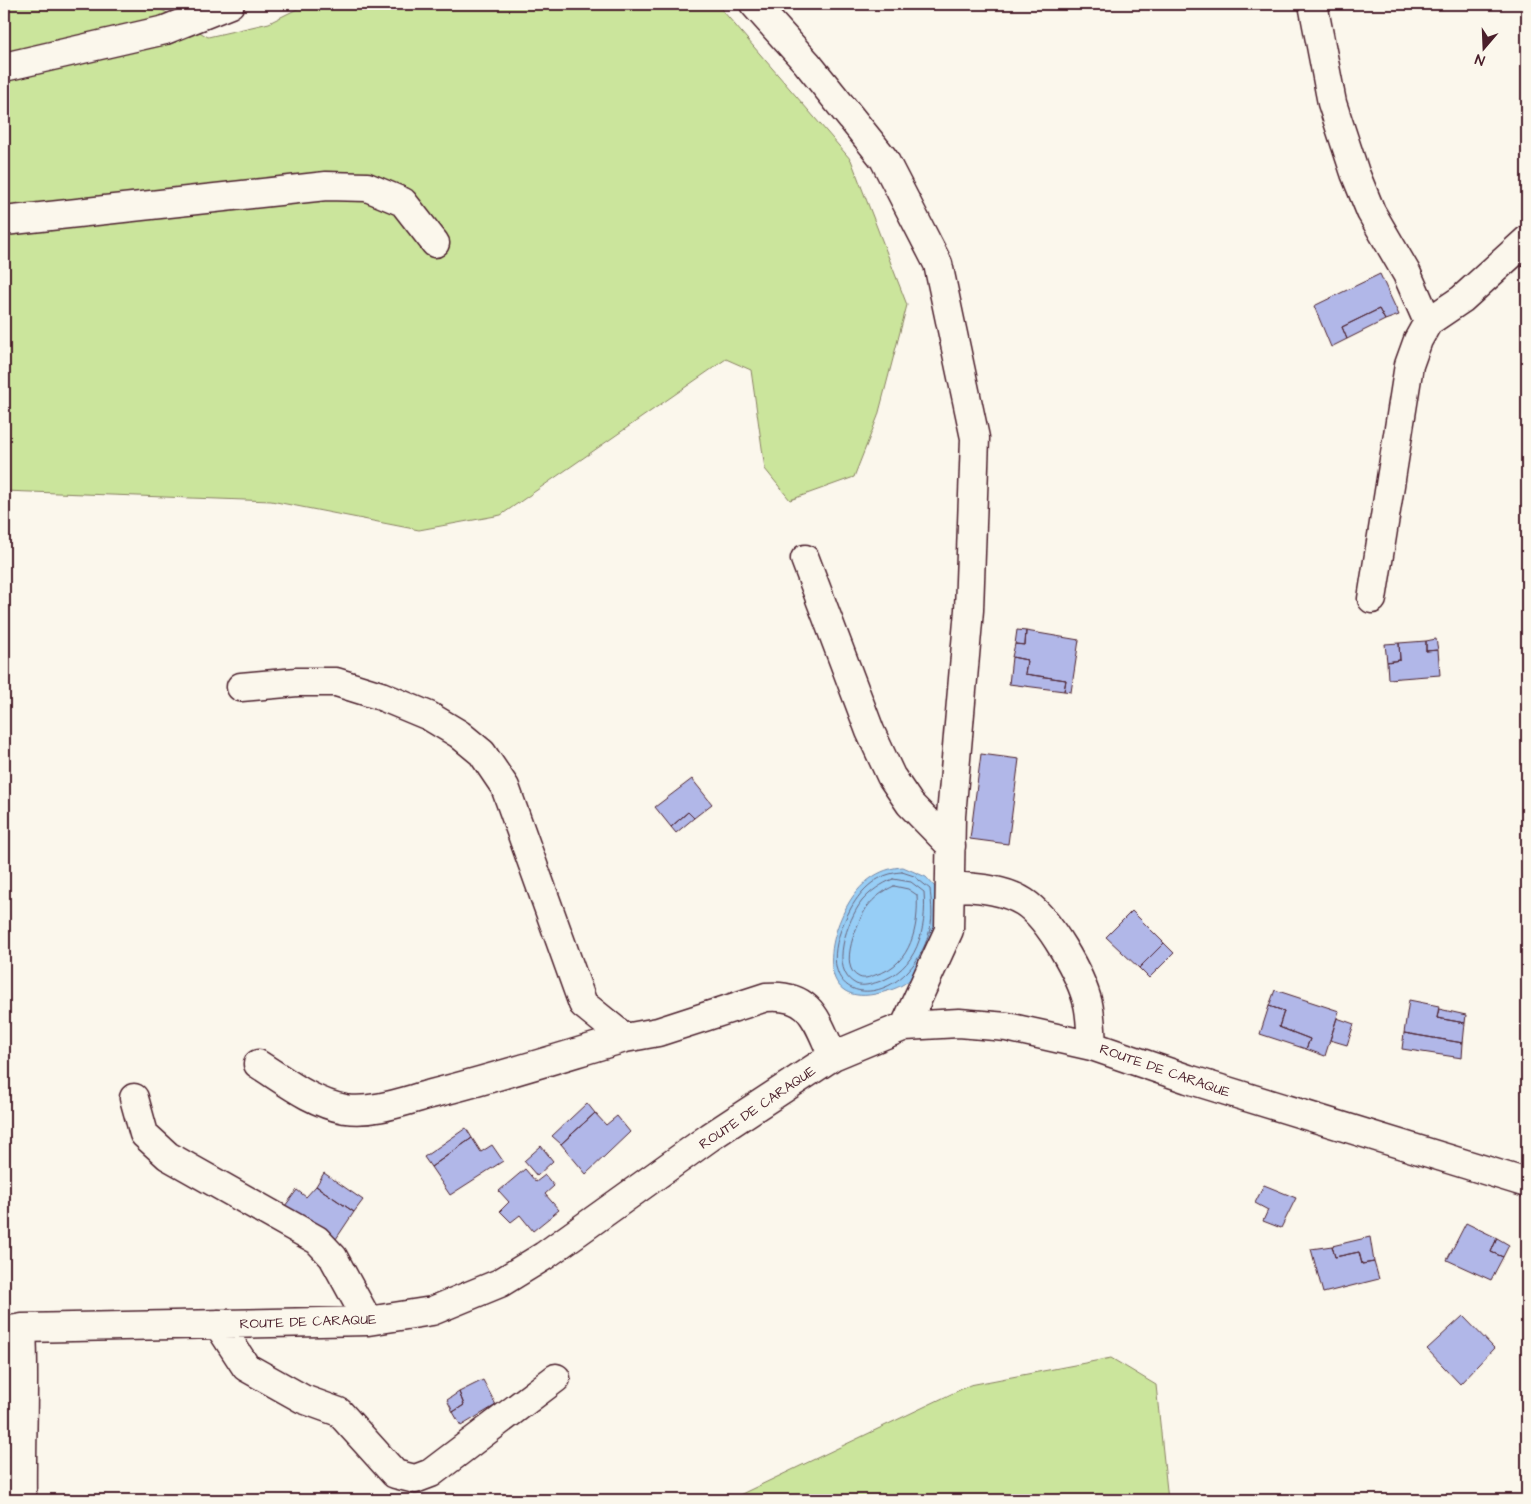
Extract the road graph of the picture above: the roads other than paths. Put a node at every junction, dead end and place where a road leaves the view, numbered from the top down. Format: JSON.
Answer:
{"nodes":[{"id":1,"x":230,"y":4,"type":"edge"},
{"id":2,"x":754,"y":4,"type":"edge"},
{"id":3,"x":1313,"y":4,"type":"edge"},
{"id":4,"x":4,"y":67,"type":"edge"},
{"id":5,"x":4,"y":221,"type":"edge"},
{"id":6,"x":1527,"y":240,"type":"edge"},
{"id":7,"x":435,"y":243,"type":"dead end"},
{"id":8,"x":1428,"y":322,"type":"junction"},
{"id":9,"x":805,"y":559,"type":"dead end"},
{"id":10,"x":1372,"y":599,"type":"dead end"},
{"id":11,"x":241,"y":687,"type":"dead end"},
{"id":12,"x":951,"y":846,"type":"junction"},
{"id":13,"x":950,"y":886,"type":"junction"},
{"id":14,"x":905,"y":1026,"type":"junction"},
{"id":15,"x":625,"y":1038,"type":"junction"},
{"id":16,"x":1092,"y":1046,"type":"junction"},
{"id":17,"x":833,"y":1056,"type":"junction"},
{"id":18,"x":258,"y":1064,"type":"dead end"},
{"id":19,"x":134,"y":1098,"type":"dead end"},
{"id":20,"x":1527,"y":1183,"type":"edge"},
{"id":21,"x":368,"y":1321,"type":"junction"},
{"id":22,"x":218,"y":1324,"type":"junction"},
{"id":23,"x":13,"y":1329,"type":"edge"},
{"id":24,"x":556,"y":1378,"type":"dead end"},
{"id":25,"x":22,"y":1500,"type":"edge"}],
"edges":[{"from":1,"to":4,"type":"street"},
{"from":2,"to":12,"type":"street"},
{"from":3,"to":8,"type":"street"},
{"from":5,"to":7,"type":"street"},
{"from":6,"to":8,"type":"street"},
{"from":8,"to":10,"type":"street"},
{"from":9,"to":12,"type":"street"},
{"from":11,"to":15,"type":"street"},
{"from":12,"to":13,"type":"street"},
{"from":13,"to":14,"type":"street"},
{"from":13,"to":16,"type":"street"},
{"from":14,"to":16,"type":"street","name":"ROUTE DE CARAQUE"},
{"from":14,"to":17,"type":"street","name":"ROUTE DE CARAQUE"},
{"from":15,"to":17,"type":"street"},
{"from":15,"to":18,"type":"street"},
{"from":16,"to":20,"type":"street","name":"ROUTE DE CARAQUE"},
{"from":17,"to":21,"type":"street","name":"ROUTE DE CARAQUE"},
{"from":19,"to":21,"type":"street"},
{"from":21,"to":22,"type":"street","name":"ROUTE DE CARAQUE"},
{"from":22,"to":23,"type":"street","name":"ROUTE DE CARAQUE"},
{"from":22,"to":24,"type":"street"},
{"from":23,"to":25,"type":"street"}]}
